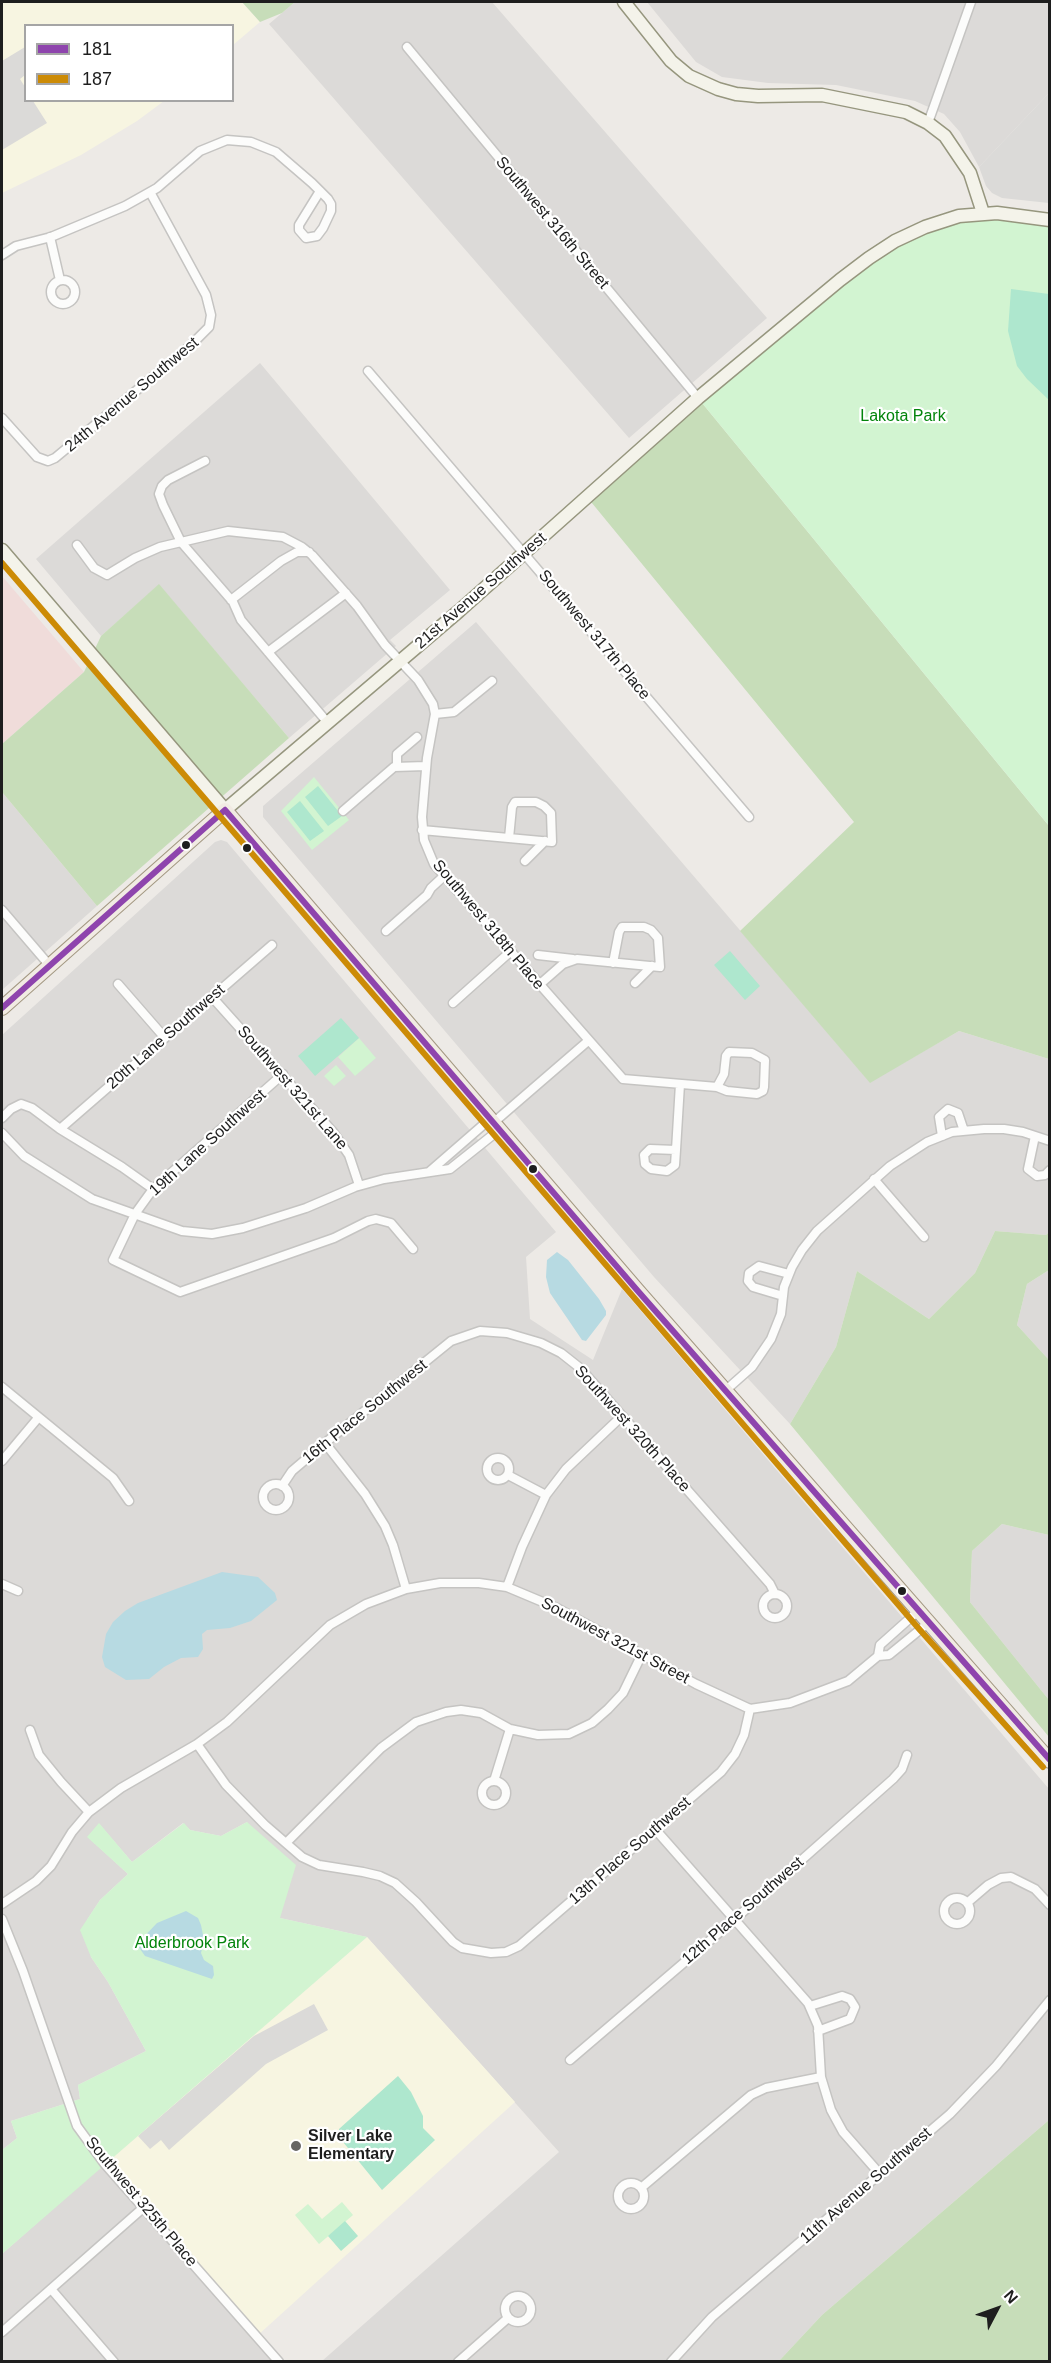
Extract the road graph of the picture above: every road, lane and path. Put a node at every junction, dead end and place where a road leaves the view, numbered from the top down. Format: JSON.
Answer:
{"nodes":[{"id":1,"x":624,"y":2,"type":"edge"},
{"id":2,"x":971,"y":2,"type":"edge"},
{"id":3,"x":407,"y":47,"type":"dead end"},
{"id":4,"x":928,"y":123,"type":"junction"},
{"id":5,"x":321,"y":190,"type":"junction"},
{"id":6,"x":150,"y":192,"type":"junction"},
{"id":7,"x":983,"y":213,"type":"junction"},
{"id":8,"x":1050,"y":220,"type":"edge"},
{"id":9,"x":50,"y":237,"type":"junction"},
{"id":10,"x":2,"y":255,"type":"edge"},
{"id":11,"x":60,"y":280,"type":"dead end"},
{"id":12,"x":368,"y":371,"type":"dead end"},
{"id":13,"x":698,"y":398,"type":"junction"},
{"id":14,"x":2,"y":418,"type":"edge"},
{"id":15,"x":205,"y":460,"type":"dead end"},
{"id":16,"x":181,"y":542,"type":"junction"},
{"id":17,"x":77,"y":545,"type":"dead end"},
{"id":18,"x":2,"y":550,"type":"edge"},
{"id":19,"x":309,"y":552,"type":"junction"},
{"id":20,"x":524,"y":554,"type":"junction"},
{"id":21,"x":346,"y":593,"type":"junction"},
{"id":22,"x":231,"y":600,"type":"junction"},
{"id":23,"x":268,"y":652,"type":"junction"},
{"id":24,"x":400,"y":661,"type":"junction"},
{"id":25,"x":492,"y":681,"type":"dead end"},
{"id":26,"x":435,"y":714,"type":"junction"},
{"id":27,"x":328,"y":723,"type":"junction"},
{"id":28,"x":417,"y":737,"type":"dead end"},
{"id":29,"x":397,"y":766,"type":"junction"},
{"id":30,"x":426,"y":766,"type":"junction"},
{"id":31,"x":225,"y":810,"type":"junction"},
{"id":32,"x":343,"y":812,"type":"dead end"},
{"id":33,"x":749,"y":817,"type":"dead end"},
{"id":34,"x":422,"y":830,"type":"junction"},
{"id":35,"x":509,"y":838,"type":"junction"},
{"id":36,"x":545,"y":841,"type":"junction"},
{"id":37,"x":525,"y":861,"type":"dead end"},
{"id":38,"x":444,"y":876,"type":"junction"},
{"id":39,"x":2,"y":910,"type":"edge"},
{"id":40,"x":387,"y":931,"type":"dead end"},
{"id":41,"x":272,"y":945,"type":"dead end"},
{"id":42,"x":510,"y":952,"type":"junction"},
{"id":43,"x":538,"y":955,"type":"dead end"},
{"id":44,"x":577,"y":959,"type":"junction"},
{"id":45,"x":613,"y":963,"type":"junction"},
{"id":46,"x":50,"y":966,"type":"junction"},
{"id":47,"x":652,"y":966,"type":"junction"},
{"id":48,"x":635,"y":983,"type":"dead end"},
{"id":49,"x":118,"y":984,"type":"dead end"},
{"id":50,"x":539,"y":985,"type":"junction"},
{"id":51,"x":212,"y":997,"type":"junction"},
{"id":52,"x":453,"y":1003,"type":"dead end"},
{"id":53,"x":2,"y":1008,"type":"edge"},
{"id":54,"x":165,"y":1038,"type":"junction"},
{"id":55,"x":588,"y":1041,"type":"junction"},
{"id":56,"x":283,"y":1074,"type":"junction"},
{"id":57,"x":680,"y":1084,"type":"junction"},
{"id":58,"x":717,"y":1087,"type":"junction"},
{"id":59,"x":2,"y":1118,"type":"edge"},
{"id":60,"x":494,"y":1124,"type":"junction"},
{"id":61,"x":60,"y":1129,"type":"junction"},
{"id":62,"x":964,"y":1131,"type":"junction"},
{"id":63,"x":2,"y":1133,"type":"edge"},
{"id":64,"x":942,"y":1136,"type":"junction"},
{"id":65,"x":1035,"y":1136,"type":"junction"},
{"id":66,"x":1050,"y":1141,"type":"edge"},
{"id":67,"x":676,"y":1150,"type":"dead end"},
{"id":68,"x":1050,"y":1170,"type":"edge"},
{"id":69,"x":428,"y":1173,"type":"junction"},
{"id":70,"x":874,"y":1179,"type":"junction"},
{"id":71,"x":359,"y":1185,"type":"junction"},
{"id":72,"x":153,"y":1189,"type":"junction"},
{"id":73,"x":135,"y":1214,"type":"junction"},
{"id":74,"x":924,"y":1237,"type":"dead end"},
{"id":75,"x":412,"y":1249,"type":"dead end"},
{"id":76,"x":789,"y":1274,"type":"junction"},
{"id":77,"x":783,"y":1296,"type":"junction"},
{"id":78,"x":451,"y":1341,"type":"joint"},
{"id":79,"x":2,"y":1387,"type":"edge"},
{"id":80,"x":726,"y":1390,"type":"junction"},
{"id":81,"x":622,"y":1416,"type":"junction"},
{"id":82,"x":38,"y":1418,"type":"junction"},
{"id":83,"x":325,"y":1443,"type":"junction"},
{"id":84,"x":2,"y":1461,"type":"edge"},
{"id":85,"x":508,"y":1475,"type":"dead end"},
{"id":86,"x":282,"y":1486,"type":"dead end"},
{"id":87,"x":546,"y":1495,"type":"junction"},
{"id":88,"x":129,"y":1501,"type":"dead end"},
{"id":89,"x":2,"y":1584,"type":"edge"},
{"id":90,"x":507,"y":1587,"type":"junction"},
{"id":91,"x":405,"y":1589,"type":"junction"},
{"id":92,"x":18,"y":1590,"type":"dead end"},
{"id":93,"x":775,"y":1594,"type":"dead end"},
{"id":94,"x":917,"y":1612,"type":"junction"},
{"id":95,"x":927,"y":1624,"type":"junction"},
{"id":96,"x":642,"y":1654,"type":"junction"},
{"id":97,"x":878,"y":1656,"type":"junction"},
{"id":98,"x":750,"y":1709,"type":"junction"},
{"id":99,"x":510,"y":1729,"type":"junction"},
{"id":100,"x":30,"y":1730,"type":"dead end"},
{"id":101,"x":197,"y":1744,"type":"junction"},
{"id":102,"x":907,"y":1755,"type":"dead end"},
{"id":103,"x":1050,"y":1761,"type":"edge"},
{"id":104,"x":494,"y":1781,"type":"dead end"},
{"id":105,"x":89,"y":1812,"type":"junction"},
{"id":106,"x":655,"y":1828,"type":"junction"},
{"id":107,"x":286,"y":1843,"type":"junction"},
{"id":108,"x":967,"y":1903,"type":"dead end"},
{"id":109,"x":2,"y":1904,"type":"edge"},
{"id":110,"x":1050,"y":1905,"type":"edge"},
{"id":111,"x":2,"y":1919,"type":"edge"},
{"id":112,"x":735,"y":1919,"type":"junction"},
{"id":113,"x":1050,"y":2000,"type":"edge"},
{"id":114,"x":810,"y":2006,"type":"junction"},
{"id":115,"x":819,"y":2031,"type":"junction"},
{"id":116,"x":570,"y":2060,"type":"dead end"},
{"id":117,"x":821,"y":2077,"type":"junction"},
{"id":118,"x":879,"y":2174,"type":"junction"},
{"id":119,"x":641,"y":2188,"type":"dead end"},
{"id":120,"x":143,"y":2208,"type":"junction"},
{"id":121,"x":51,"y":2289,"type":"junction"},
{"id":122,"x":508,"y":2318,"type":"dead end"},
{"id":123,"x":2,"y":2332,"type":"edge"},
{"id":124,"x":114,"y":2361,"type":"edge"},
{"id":125,"x":279,"y":2361,"type":"edge"},
{"id":126,"x":458,"y":2361,"type":"edge"},
{"id":127,"x":671,"y":2361,"type":"edge"}],
"edges":[{"from":1,"to":4,"type":"main road"},
{"from":2,"to":4,"type":"street"},
{"from":3,"to":13,"type":"street","name":"Southwest 316th Street"},
{"from":4,"to":7,"type":"main road"},
{"from":5,"to":5,"type":"street"},
{"from":5,"to":6,"type":"street"},
{"from":6,"to":9,"type":"street"},
{"from":6,"to":14,"type":"street","name":"24th Avenue Southwest"},
{"from":7,"to":8,"type":"main road","name":"21st Avenue Southwest"},
{"from":7,"to":13,"type":"main road","name":"21st Avenue Southwest"},
{"from":9,"to":10,"type":"street"},
{"from":9,"to":11,"type":"street"},
{"from":12,"to":20,"type":"street","name":"Southwest 317th Place"},
{"from":13,"to":20,"type":"main road","name":"21st Avenue Southwest"},
{"from":15,"to":16,"type":"street"},
{"from":16,"to":17,"type":"street"},
{"from":16,"to":19,"type":"street"},
{"from":16,"to":22,"type":"street"},
{"from":18,"to":31,"type":"main road"},
{"from":19,"to":21,"type":"street"},
{"from":19,"to":22,"type":"street"},
{"from":20,"to":24,"type":"main road","name":"21st Avenue Southwest"},
{"from":20,"to":33,"type":"street","name":"Southwest 317th Place"},
{"from":21,"to":23,"type":"street"},
{"from":21,"to":24,"type":"street"},
{"from":22,"to":23,"type":"street"},
{"from":23,"to":27,"type":"street"},
{"from":24,"to":26,"type":"street"},
{"from":24,"to":27,"type":"main road","name":"21st Avenue Southwest"},
{"from":25,"to":26,"type":"street"},
{"from":26,"to":30,"type":"street","name":"Southwest 318th Place"},
{"from":27,"to":31,"type":"main road","name":"21st Avenue Southwest"},
{"from":28,"to":29,"type":"street"},
{"from":29,"to":30,"type":"street"},
{"from":29,"to":32,"type":"street"},
{"from":30,"to":34,"type":"street","name":"Southwest 318th Place"},
{"from":31,"to":46,"type":"main road","name":"21st Avenue Southwest"},
{"from":31,"to":60,"type":"main road"},
{"from":34,"to":35,"type":"street"},
{"from":34,"to":38,"type":"street","name":"Southwest 318th Place"},
{"from":35,"to":36,"type":"street"},
{"from":35,"to":36,"type":"street"},
{"from":36,"to":37,"type":"street"},
{"from":38,"to":40,"type":"street"},
{"from":38,"to":42,"type":"street","name":"Southwest 318th Place"},
{"from":39,"to":46,"type":"street"},
{"from":41,"to":51,"type":"street","name":"20th Lane Southwest"},
{"from":42,"to":50,"type":"street","name":"Southwest 318th Place"},
{"from":42,"to":52,"type":"street"},
{"from":43,"to":44,"type":"street"},
{"from":44,"to":45,"type":"street"},
{"from":44,"to":50,"type":"street"},
{"from":45,"to":47,"type":"street"},
{"from":45,"to":47,"type":"street"},
{"from":46,"to":53,"type":"main road","name":"21st Avenue Southwest"},
{"from":47,"to":48,"type":"street"},
{"from":49,"to":54,"type":"street"},
{"from":50,"to":55,"type":"street","name":"Southwest 318th Place"},
{"from":51,"to":54,"type":"street","name":"20th Lane Southwest"},
{"from":51,"to":56,"type":"street","name":"Southwest 321st Lane"},
{"from":54,"to":61,"type":"street","name":"20th Lane Southwest"},
{"from":55,"to":57,"type":"street","name":"Southwest 318th Place"},
{"from":55,"to":60,"type":"street"},
{"from":56,"to":71,"type":"street","name":"Southwest 321st Lane"},
{"from":56,"to":72,"type":"street","name":"19th Lane Southwest"},
{"from":57,"to":58,"type":"street","name":"Southwest 318th Place"},
{"from":57,"to":67,"type":"street"},
{"from":58,"to":58,"type":"street","name":"Southwest 318th Place"},
{"from":59,"to":61,"type":"street"},
{"from":60,"to":69,"type":"street"},
{"from":60,"to":69,"type":"street"},
{"from":60,"to":80,"type":"main road"},
{"from":61,"to":72,"type":"street"},
{"from":62,"to":64,"type":"street"},
{"from":62,"to":64,"type":"street"},
{"from":62,"to":65,"type":"street"},
{"from":63,"to":73,"type":"street"},
{"from":64,"to":70,"type":"street"},
{"from":65,"to":66,"type":"street"},
{"from":65,"to":68,"type":"street"},
{"from":69,"to":71,"type":"street"},
{"from":70,"to":74,"type":"street"},
{"from":70,"to":76,"type":"street"},
{"from":71,"to":73,"type":"street"},
{"from":72,"to":73,"type":"street","name":"19th Lane Southwest"},
{"from":73,"to":75,"type":"street","name":"19th Lane Southwest"},
{"from":76,"to":77,"type":"street"},
{"from":76,"to":77,"type":"street"},
{"from":77,"to":80,"type":"street"},
{"from":78,"to":81,"type":"street","name":"Southwest 320th Place"},
{"from":78,"to":83,"type":"street","name":"16th Place Southwest"},
{"from":79,"to":82,"type":"street"},
{"from":80,"to":94,"type":"main road"},
{"from":81,"to":87,"type":"street"},
{"from":81,"to":93,"type":"street","name":"Southwest 320th Place"},
{"from":82,"to":84,"type":"street"},
{"from":82,"to":88,"type":"street"},
{"from":83,"to":86,"type":"street","name":"16th Place Southwest"},
{"from":83,"to":91,"type":"street"},
{"from":85,"to":87,"type":"street"},
{"from":87,"to":90,"type":"street"},
{"from":89,"to":92,"type":"street"},
{"from":90,"to":91,"type":"street","name":"Southwest 321st Street"},
{"from":90,"to":96,"type":"street","name":"Southwest 321st Street"},
{"from":91,"to":101,"type":"street","name":"Southwest 321st Street"},
{"from":94,"to":95,"type":"main road"},
{"from":94,"to":97,"type":"street"},
{"from":95,"to":97,"type":"street"},
{"from":95,"to":103,"type":"main road"},
{"from":96,"to":98,"type":"street","name":"Southwest 321st Street"},
{"from":96,"to":99,"type":"street"},
{"from":97,"to":98,"type":"street"},
{"from":98,"to":106,"type":"street","name":"13th Place Southwest"},
{"from":99,"to":104,"type":"street"},
{"from":99,"to":107,"type":"street"},
{"from":100,"to":105,"type":"street"},
{"from":101,"to":105,"type":"street","name":"Southwest 321st Street"},
{"from":101,"to":107,"type":"street"},
{"from":102,"to":112,"type":"street","name":"12th Place Southwest"},
{"from":105,"to":109,"type":"street","name":"Southwest 321st Street"},
{"from":106,"to":107,"type":"street","name":"13th Place Southwest"},
{"from":106,"to":112,"type":"street"},
{"from":108,"to":110,"type":"street"},
{"from":111,"to":120,"type":"street","name":"Southwest 325th Place"},
{"from":112,"to":114,"type":"street"},
{"from":112,"to":116,"type":"street","name":"12th Place Southwest"},
{"from":113,"to":118,"type":"street","name":"11th Avenue Southwest"},
{"from":114,"to":115,"type":"street"},
{"from":114,"to":115,"type":"street"},
{"from":115,"to":117,"type":"street"},
{"from":117,"to":118,"type":"street"},
{"from":117,"to":119,"type":"street"},
{"from":118,"to":127,"type":"street","name":"11th Avenue Southwest"},
{"from":120,"to":121,"type":"street"},
{"from":120,"to":125,"type":"street","name":"Southwest 325th Place"},
{"from":121,"to":123,"type":"street"},
{"from":121,"to":124,"type":"street"},
{"from":122,"to":126,"type":"street"}]}
